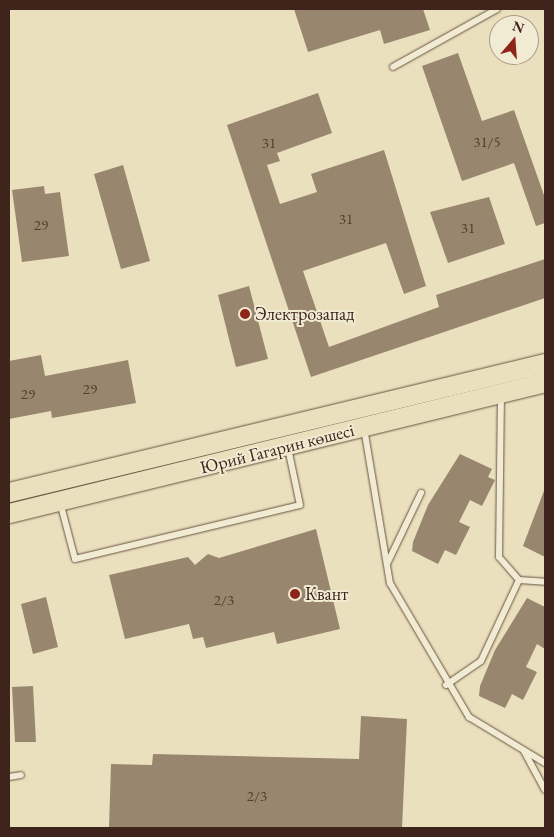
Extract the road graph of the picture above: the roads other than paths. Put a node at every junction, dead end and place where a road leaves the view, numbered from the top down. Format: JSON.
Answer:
{"nodes":[{"id":1,"x":498,"y":9,"type":"edge"},
{"id":2,"x":393,"y":67,"type":"dead end"},
{"id":3,"x":545,"y":363,"type":"edge"},
{"id":4,"x":545,"y":382,"type":"edge"},
{"id":5,"x":501,"y":393,"type":"junction"},
{"id":6,"x":362,"y":407,"type":"junction"},
{"id":7,"x":364,"y":428,"type":"junction"},
{"id":8,"x":288,"y":448,"type":"junction"},
{"id":9,"x":9,"y":492,"type":"edge"},
{"id":10,"x":420,"y":493,"type":"dead end"},
{"id":11,"x":60,"y":501,"type":"junction"},
{"id":12,"x":9,"y":513,"type":"edge"},
{"id":13,"x":387,"y":565,"type":"junction"},
{"id":14,"x":519,"y":580,"type":"junction"},
{"id":15,"x":545,"y":582,"type":"edge"},
{"id":16,"x":446,"y":685,"type":"junction"},
{"id":17,"x":524,"y":750,"type":"junction"},
{"id":18,"x":545,"y":763,"type":"edge"},
{"id":19,"x":21,"y":775,"type":"dead end"},
{"id":20,"x":9,"y":777,"type":"edge"},
{"id":21,"x":545,"y":790,"type":"edge"}],
"edges":[{"from":1,"to":2,"type":"lane"},
{"from":3,"to":6,"type":"main road","name":"Юрий Гагарин көшесі"},
{"from":4,"to":5,"type":"main road","name":"Юрий Гагарин көшесі"},
{"from":5,"to":7,"type":"main road","name":"Юрий Гагарин көшесі"},
{"from":5,"to":14,"type":"lane"},
{"from":6,"to":7,"type":"lane"},
{"from":6,"to":9,"type":"main road","name":"Юрий Гагарин көшесі"},
{"from":7,"to":8,"type":"main road","name":"Юрий Гагарин көшесі"},
{"from":7,"to":13,"type":"lane"},
{"from":8,"to":11,"type":"main road","name":"Юрий Гагарин көшесі"},
{"from":8,"to":11,"type":"lane"},
{"from":10,"to":13,"type":"lane"},
{"from":11,"to":12,"type":"main road","name":"Юрий Гагарин көшесі"},
{"from":13,"to":16,"type":"lane"},
{"from":14,"to":15,"type":"lane"},
{"from":14,"to":16,"type":"lane"},
{"from":16,"to":17,"type":"lane"},
{"from":17,"to":18,"type":"lane"},
{"from":17,"to":21,"type":"lane"},
{"from":19,"to":20,"type":"lane"}]}
